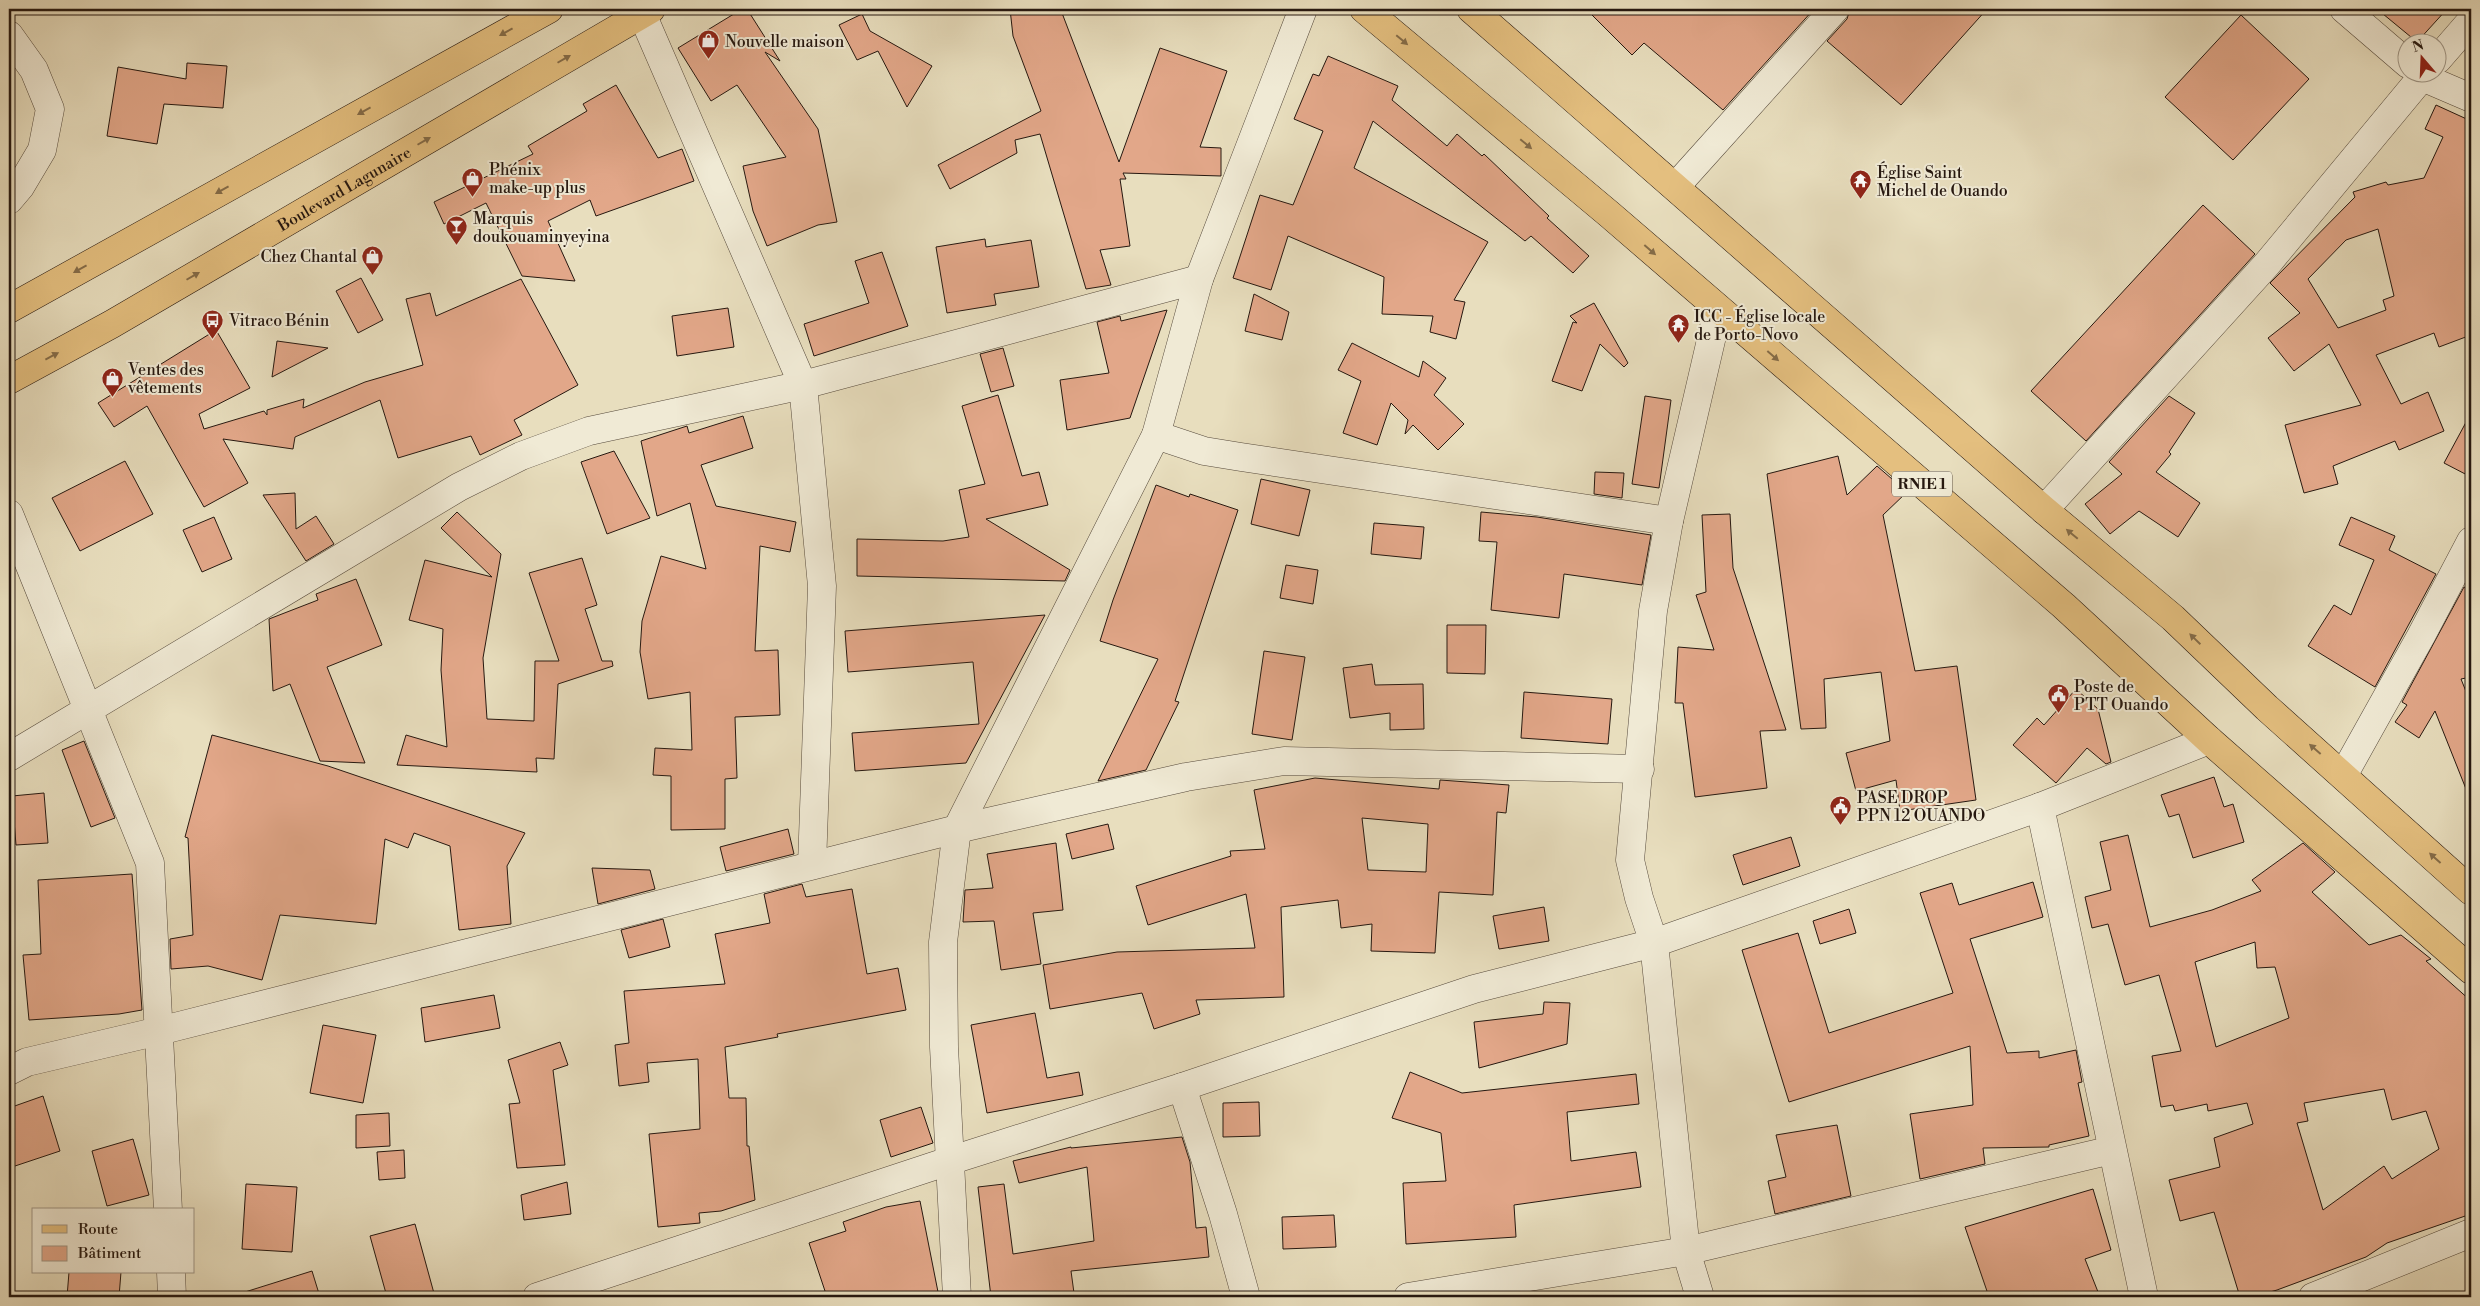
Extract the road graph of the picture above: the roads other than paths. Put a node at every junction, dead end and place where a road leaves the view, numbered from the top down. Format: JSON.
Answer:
{"nodes":[{"id":1,"x":549,"y":9,"type":"edge"},
{"id":2,"x":1303,"y":9,"type":"edge"},
{"id":3,"x":1364,"y":9,"type":"edge"},
{"id":4,"x":1471,"y":9,"type":"edge"},
{"id":5,"x":1835,"y":9,"type":"edge"},
{"id":6,"x":2344,"y":9,"type":"edge"},
{"id":7,"x":646,"y":11,"type":"edge"},
{"id":8,"x":2471,"y":21,"type":"edge"},
{"id":9,"x":9,"y":35,"type":"edge"},
{"id":10,"x":2448,"y":44,"type":"edge"},
{"id":11,"x":2398,"y":51,"type":"edge"},
{"id":12,"x":2412,"y":82,"type":"edge"},
{"id":13,"x":2444,"y":82,"type":"edge"},
{"id":14,"x":2471,"y":98,"type":"edge"},
{"id":15,"x":1676,"y":186,"type":"junction"},
{"id":16,"x":9,"y":200,"type":"edge"},
{"id":17,"x":1199,"y":279,"type":"junction"},
{"id":18,"x":9,"y":309,"type":"edge"},
{"id":19,"x":1718,"y":310,"type":"junction"},
{"id":20,"x":9,"y":380,"type":"edge"},
{"id":21,"x":803,"y":385,"type":"junction"},
{"id":22,"x":1156,"y":435,"type":"junction"},
{"id":23,"x":2044,"y":510,"type":"junction"},
{"id":24,"x":9,"y":514,"type":"edge"},
{"id":25,"x":1669,"y":521,"type":"junction"},
{"id":26,"x":2471,"y":541,"type":"edge"},
{"id":27,"x":86,"y":710,"type":"junction"},
{"id":28,"x":2209,"y":740,"type":"junction"},
{"id":29,"x":9,"y":757,"type":"edge"},
{"id":30,"x":1640,"y":769,"type":"junction"},
{"id":31,"x":2344,"y":774,"type":"junction"},
{"id":32,"x":2040,"y":808,"type":"junction"},
{"id":33,"x":957,"y":829,"type":"junction"},
{"id":34,"x":812,"y":865,"type":"junction"},
{"id":35,"x":2471,"y":891,"type":"edge"},
{"id":36,"x":1654,"y":943,"type":"junction"},
{"id":37,"x":2471,"y":970,"type":"edge"},
{"id":38,"x":159,"y":1032,"type":"junction"},
{"id":39,"x":9,"y":1071,"type":"edge"},
{"id":40,"x":1182,"y":1087,"type":"junction"},
{"id":41,"x":2112,"y":1150,"type":"junction"},
{"id":42,"x":952,"y":1160,"type":"junction"},
{"id":43,"x":168,"y":1208,"type":"edge"},
{"id":44,"x":2471,"y":1233,"type":"edge"},
{"id":45,"x":1686,"y":1251,"type":"junction"},
{"id":46,"x":171,"y":1274,"type":"edge"},
{"id":47,"x":2360,"y":1288,"type":"edge"},
{"id":48,"x":172,"y":1297,"type":"edge"},
{"id":49,"x":537,"y":1297,"type":"edge"},
{"id":50,"x":957,"y":1297,"type":"edge"},
{"id":51,"x":1246,"y":1297,"type":"edge"},
{"id":52,"x":1408,"y":1297,"type":"edge"},
{"id":53,"x":1700,"y":1297,"type":"edge"},
{"id":54,"x":2144,"y":1297,"type":"edge"},
{"id":55,"x":2313,"y":1297,"type":"edge"}],
"edges":[{"from":1,"to":18,"type":"main road","one_way":true},
{"from":2,"to":17,"type":"street"},
{"from":3,"to":19,"type":"main road","number":"RNIE 1","one_way":true},
{"from":4,"to":15,"type":"main road"},
{"from":5,"to":15,"type":"street"},
{"from":6,"to":11,"type":"street"},
{"from":20,"to":7,"type":"main road","name":"Boulevard Lagunaire","one_way":true},
{"from":7,"to":21,"type":"street"},
{"from":8,"to":10,"type":"street"},
{"from":9,"to":16,"type":"street"},
{"from":12,"to":23,"type":"street"},
{"from":13,"to":14,"type":"street"},
{"from":15,"to":23,"type":"main road"},
{"from":17,"to":21,"type":"street"},
{"from":17,"to":22,"type":"street"},
{"from":19,"to":25,"type":"street"},
{"from":19,"to":28,"type":"main road","number":"RNIE 1","one_way":true},
{"from":21,"to":27,"type":"street"},
{"from":21,"to":34,"type":"street"},
{"from":22,"to":25,"type":"street"},
{"from":22,"to":33,"type":"street"},
{"from":31,"to":23,"type":"main road","one_way":true},
{"from":24,"to":27,"type":"street"},
{"from":25,"to":30,"type":"street"},
{"from":26,"to":31,"type":"street"},
{"from":27,"to":29,"type":"street"},
{"from":27,"to":38,"type":"street"},
{"from":28,"to":32,"type":"street"},
{"from":28,"to":37,"type":"main road","number":"RNIE 1"},
{"from":30,"to":33,"type":"street"},
{"from":30,"to":36,"type":"street"},
{"from":35,"to":31,"type":"main road","one_way":true},
{"from":32,"to":36,"type":"street"},
{"from":32,"to":41,"type":"street"},
{"from":33,"to":34,"type":"street"},
{"from":33,"to":42,"type":"street"},
{"from":34,"to":38,"type":"street"},
{"from":36,"to":40,"type":"street"},
{"from":36,"to":45,"type":"street"},
{"from":38,"to":39,"type":"street"},
{"from":38,"to":43,"type":"street"},
{"from":40,"to":42,"type":"street"},
{"from":40,"to":51,"type":"street"},
{"from":41,"to":45,"type":"street"},
{"from":41,"to":54,"type":"street"},
{"from":42,"to":49,"type":"street"},
{"from":42,"to":50,"type":"street"},
{"from":44,"to":47,"type":"street"},
{"from":45,"to":52,"type":"street"},
{"from":45,"to":53,"type":"street"},
{"from":46,"to":48,"type":"street"},
{"from":47,"to":55,"type":"street"}]}
